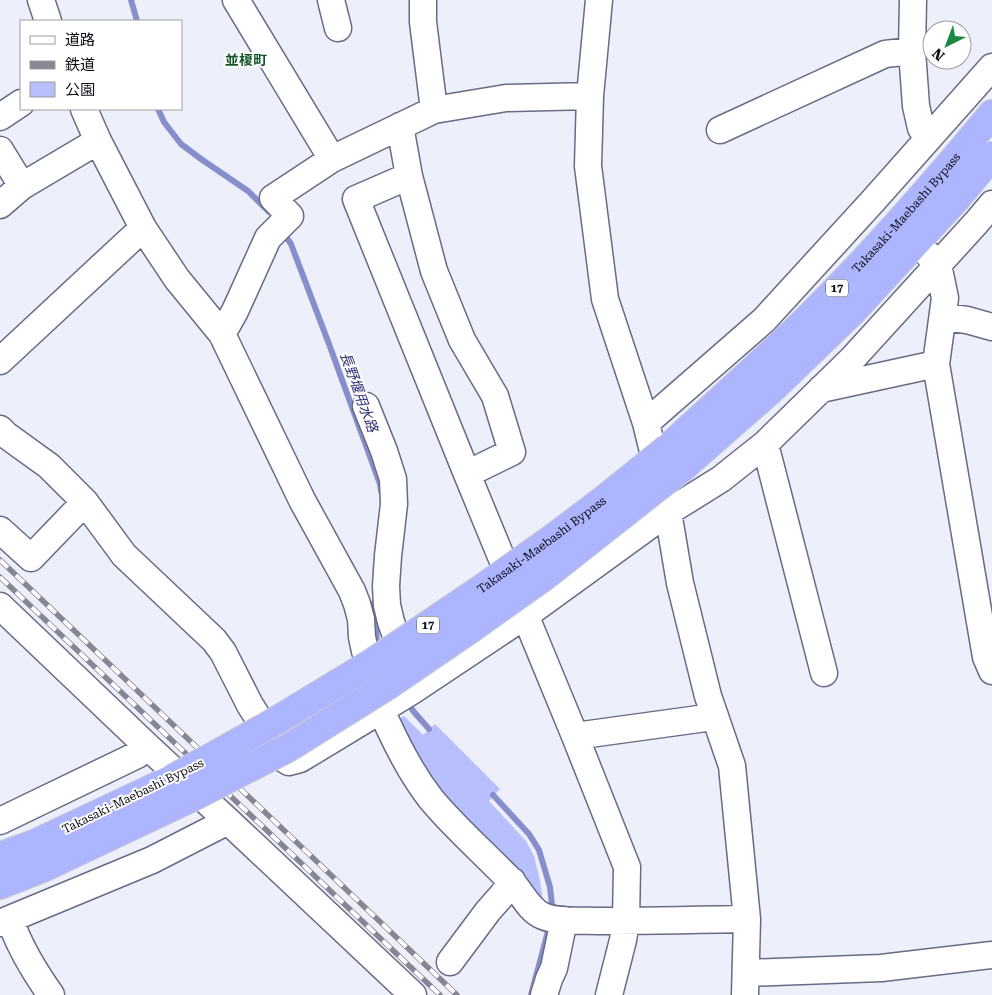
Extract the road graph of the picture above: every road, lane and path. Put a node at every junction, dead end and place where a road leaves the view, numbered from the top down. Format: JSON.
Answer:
{"nodes":[{"id":1,"x":41,"y":0,"type":"edge"},
{"id":2,"x":236,"y":0,"type":"edge"},
{"id":3,"x":331,"y":0,"type":"edge"},
{"id":4,"x":423,"y":0,"type":"edge"},
{"id":5,"x":599,"y":0,"type":"edge"},
{"id":6,"x":913,"y":0,"type":"edge"},
{"id":7,"x":48,"y":20,"type":"edge"},
{"id":8,"x":338,"y":28,"type":"dead end"},
{"id":9,"x":912,"y":51,"type":"junction"},
{"id":10,"x":992,"y":67,"type":"edge"},
{"id":11,"x":590,"y":96,"type":"junction"},
{"id":12,"x":20,"y":104,"type":"edge"},
{"id":13,"x":84,"y":110,"type":"edge"},
{"id":14,"x":434,"y":110,"type":"junction"},
{"id":15,"x":992,"y":114,"type":"edge"},
{"id":16,"x":0,"y":117,"type":"edge"},
{"id":17,"x":400,"y":126,"type":"junction"},
{"id":18,"x":720,"y":130,"type":"dead end"},
{"id":19,"x":928,"y":138,"type":"junction"},
{"id":20,"x":98,"y":140,"type":"junction"},
{"id":21,"x":0,"y":150,"type":"edge"},
{"id":22,"x":992,"y":156,"type":"edge"},
{"id":23,"x":332,"y":159,"type":"junction"},
{"id":24,"x":408,"y":176,"type":"junction"},
{"id":25,"x":22,"y":186,"type":"junction"},
{"id":26,"x":992,"y":204,"type":"edge"},
{"id":27,"x":0,"y":205,"type":"edge"},
{"id":28,"x":143,"y":228,"type":"junction"},
{"id":29,"x":932,"y":260,"type":"junction"},
{"id":30,"x":943,"y":317,"type":"junction"},
{"id":31,"x":992,"y":327,"type":"edge"},
{"id":32,"x":222,"y":334,"type":"junction"},
{"id":33,"x":0,"y":361,"type":"edge"},
{"id":34,"x":936,"y":364,"type":"junction"},
{"id":35,"x":821,"y":389,"type":"junction"},
{"id":36,"x":366,"y":406,"type":"dead end"},
{"id":37,"x":646,"y":423,"type":"junction"},
{"id":38,"x":0,"y":429,"type":"edge"},
{"id":39,"x":765,"y":444,"type":"junction"},
{"id":40,"x":675,"y":458,"type":"junction"},
{"id":41,"x":466,"y":474,"type":"junction"},
{"id":42,"x":85,"y":502,"type":"junction"},
{"id":43,"x":668,"y":512,"type":"junction"},
{"id":44,"x":0,"y":530,"type":"edge"},
{"id":45,"x":0,"y":606,"type":"edge"},
{"id":46,"x":526,"y":615,"type":"junction"},
{"id":47,"x":992,"y":671,"type":"edge"},
{"id":48,"x":824,"y":673,"type":"dead end"},
{"id":49,"x":400,"y":699,"type":"junction"},
{"id":50,"x":715,"y":716,"type":"junction"},
{"id":51,"x":575,"y":736,"type":"junction"},
{"id":52,"x":148,"y":747,"type":"junction"},
{"id":53,"x":182,"y":789,"type":"junction"},
{"id":54,"x":0,"y":821,"type":"edge"},
{"id":55,"x":228,"y":821,"type":"junction"},
{"id":56,"x":0,"y":856,"type":"edge"},
{"id":57,"x":512,"y":882,"type":"junction"},
{"id":58,"x":0,"y":885,"type":"edge"},
{"id":59,"x":555,"y":919,"type":"junction"},
{"id":60,"x":747,"y":919,"type":"junction"},
{"id":61,"x":5,"y":921,"type":"edge"},
{"id":62,"x":626,"y":921,"type":"junction"},
{"id":63,"x":992,"y":955,"type":"edge"},
{"id":64,"x":450,"y":962,"type":"dead end"},
{"id":65,"x":746,"y":984,"type":"edge"},
{"id":66,"x":51,"y":995,"type":"edge"},
{"id":67,"x":413,"y":995,"type":"edge"},
{"id":68,"x":544,"y":995,"type":"edge"},
{"id":69,"x":609,"y":995,"type":"edge"}],
"edges":[{"from":1,"to":7,"type":"street"},
{"from":2,"to":23,"type":"street"},
{"from":3,"to":8,"type":"street"},
{"from":4,"to":14,"type":"street"},
{"from":5,"to":11,"type":"street"},
{"from":6,"to":9,"type":"street"},
{"from":9,"to":18,"type":"street"},
{"from":9,"to":19,"type":"street"},
{"from":10,"to":19,"type":"street"},
{"from":11,"to":14,"type":"street"},
{"from":11,"to":37,"type":"street"},
{"from":12,"to":16,"type":"street"},
{"from":13,"to":20,"type":"street"},
{"from":14,"to":17,"type":"street"},
{"from":15,"to":40,"type":"highway","name":"Takasaki-Maebashi Bypass","number":"17"},
{"from":17,"to":23,"type":"street"},
{"from":17,"to":24,"type":"street"},
{"from":19,"to":37,"type":"street"},
{"from":20,"to":25,"type":"street"},
{"from":20,"to":28,"type":"street"},
{"from":21,"to":25,"type":"street"},
{"from":22,"to":40,"type":"highway","name":"Takasaki-Maebashi Bypass","number":"17"},
{"from":23,"to":32,"type":"street"},
{"from":24,"to":41,"type":"street"},
{"from":24,"to":41,"type":"street"},
{"from":25,"to":27,"type":"street"},
{"from":26,"to":29,"type":"street"},
{"from":28,"to":32,"type":"street"},
{"from":28,"to":33,"type":"street"},
{"from":29,"to":30,"type":"street"},
{"from":29,"to":35,"type":"street"},
{"from":30,"to":31,"type":"street"},
{"from":30,"to":34,"type":"street"},
{"from":32,"to":49,"type":"street"},
{"from":34,"to":35,"type":"street"},
{"from":34,"to":47,"type":"street"},
{"from":35,"to":39,"type":"street"},
{"from":36,"to":49,"type":"street"},
{"from":37,"to":43,"type":"street"},
{"from":38,"to":42,"type":"street"},
{"from":39,"to":43,"type":"street"},
{"from":39,"to":48,"type":"street"},
{"from":40,"to":53,"type":"highway","name":"Takasaki-Maebashi Bypass","number":"17","bridge":true},
{"from":41,"to":46,"type":"street"},
{"from":42,"to":44,"type":"street"},
{"from":42,"to":49,"type":"street"},
{"from":43,"to":46,"type":"street"},
{"from":43,"to":50,"type":"street"},
{"from":45,"to":52,"type":"street"},
{"from":46,"to":49,"type":"street"},
{"from":46,"to":51,"type":"street"},
{"from":49,"to":57,"type":"street"},
{"from":50,"to":51,"type":"street"},
{"from":50,"to":60,"type":"street"},
{"from":51,"to":62,"type":"street"},
{"from":52,"to":54,"type":"street"},
{"from":52,"to":55,"type":"street"},
{"from":53,"to":56,"type":"highway","name":"Takasaki-Maebashi Bypass","number":"17"},
{"from":53,"to":58,"type":"highway","name":"Takasaki-Maebashi Bypass","number":"17"},
{"from":55,"to":61,"type":"street"},
{"from":55,"to":67,"type":"street"},
{"from":57,"to":59,"type":"street"},
{"from":57,"to":64,"type":"street"},
{"from":59,"to":62,"type":"street"},
{"from":59,"to":68,"type":"street"},
{"from":60,"to":62,"type":"street"},
{"from":60,"to":65,"type":"street"},
{"from":61,"to":66,"type":"street"},
{"from":62,"to":69,"type":"street"},
{"from":63,"to":65,"type":"street"}]}
